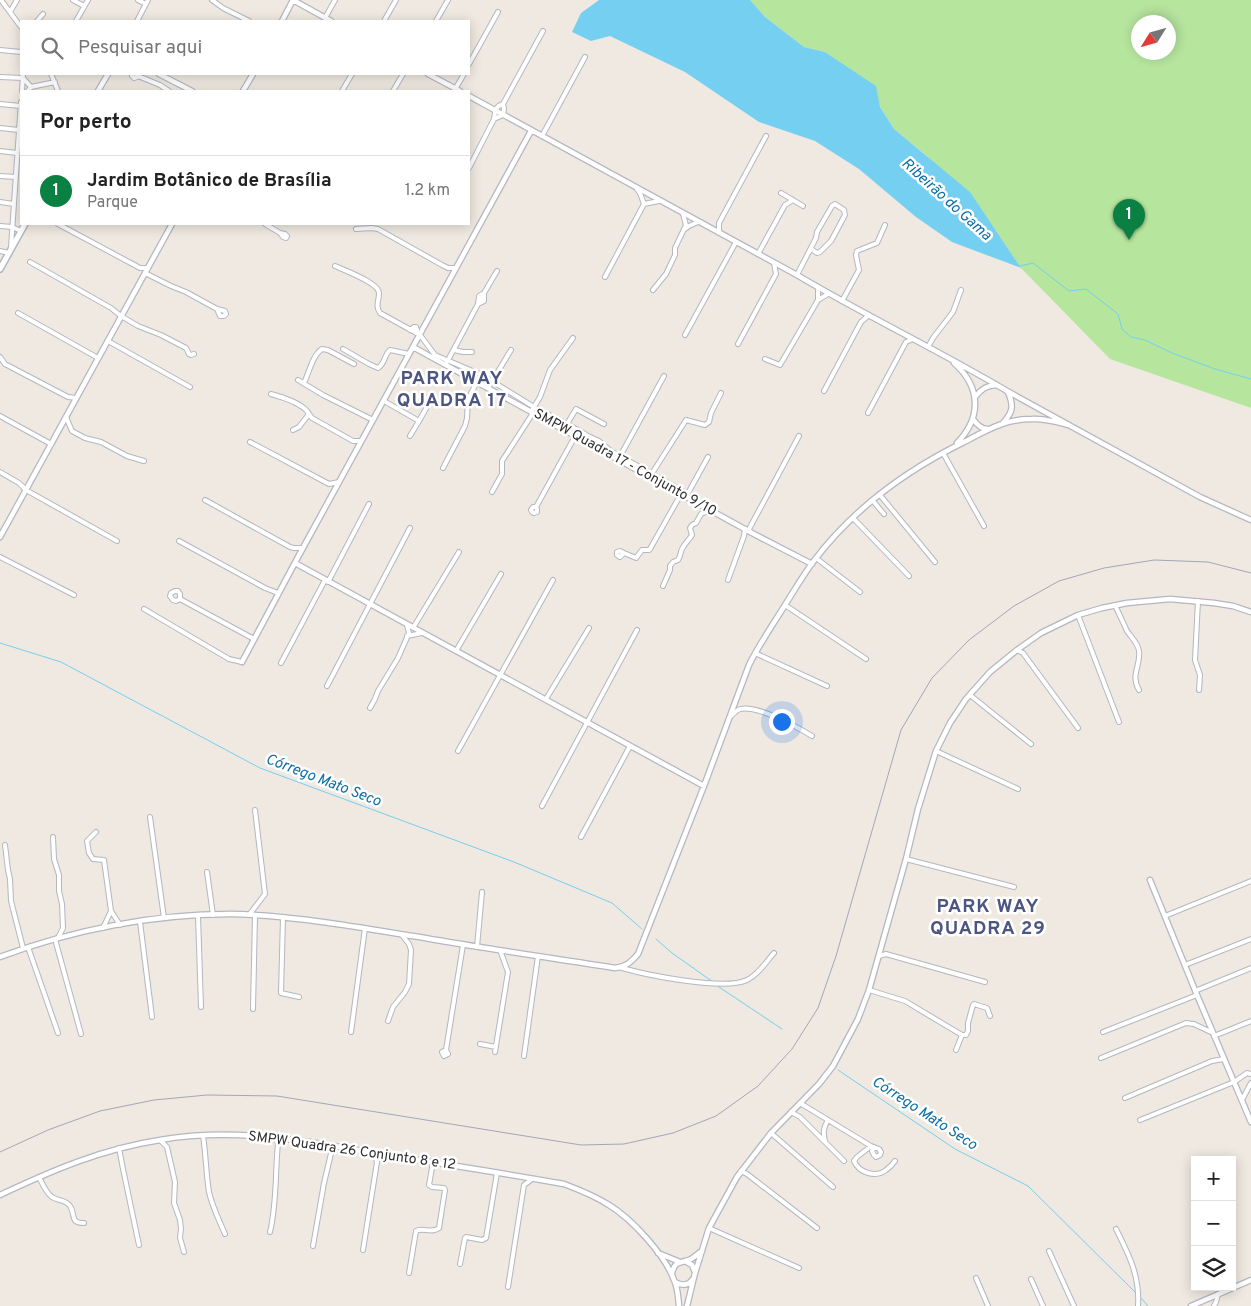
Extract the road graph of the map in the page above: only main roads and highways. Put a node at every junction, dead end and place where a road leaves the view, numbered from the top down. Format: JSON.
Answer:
{"nodes":[{"id":1,"x":24,"y":225,"type":"edge"},
{"id":2,"x":0,"y":269,"type":"edge"}],
"edges":[{"from":1,"to":2,"type":"main road"}]}
